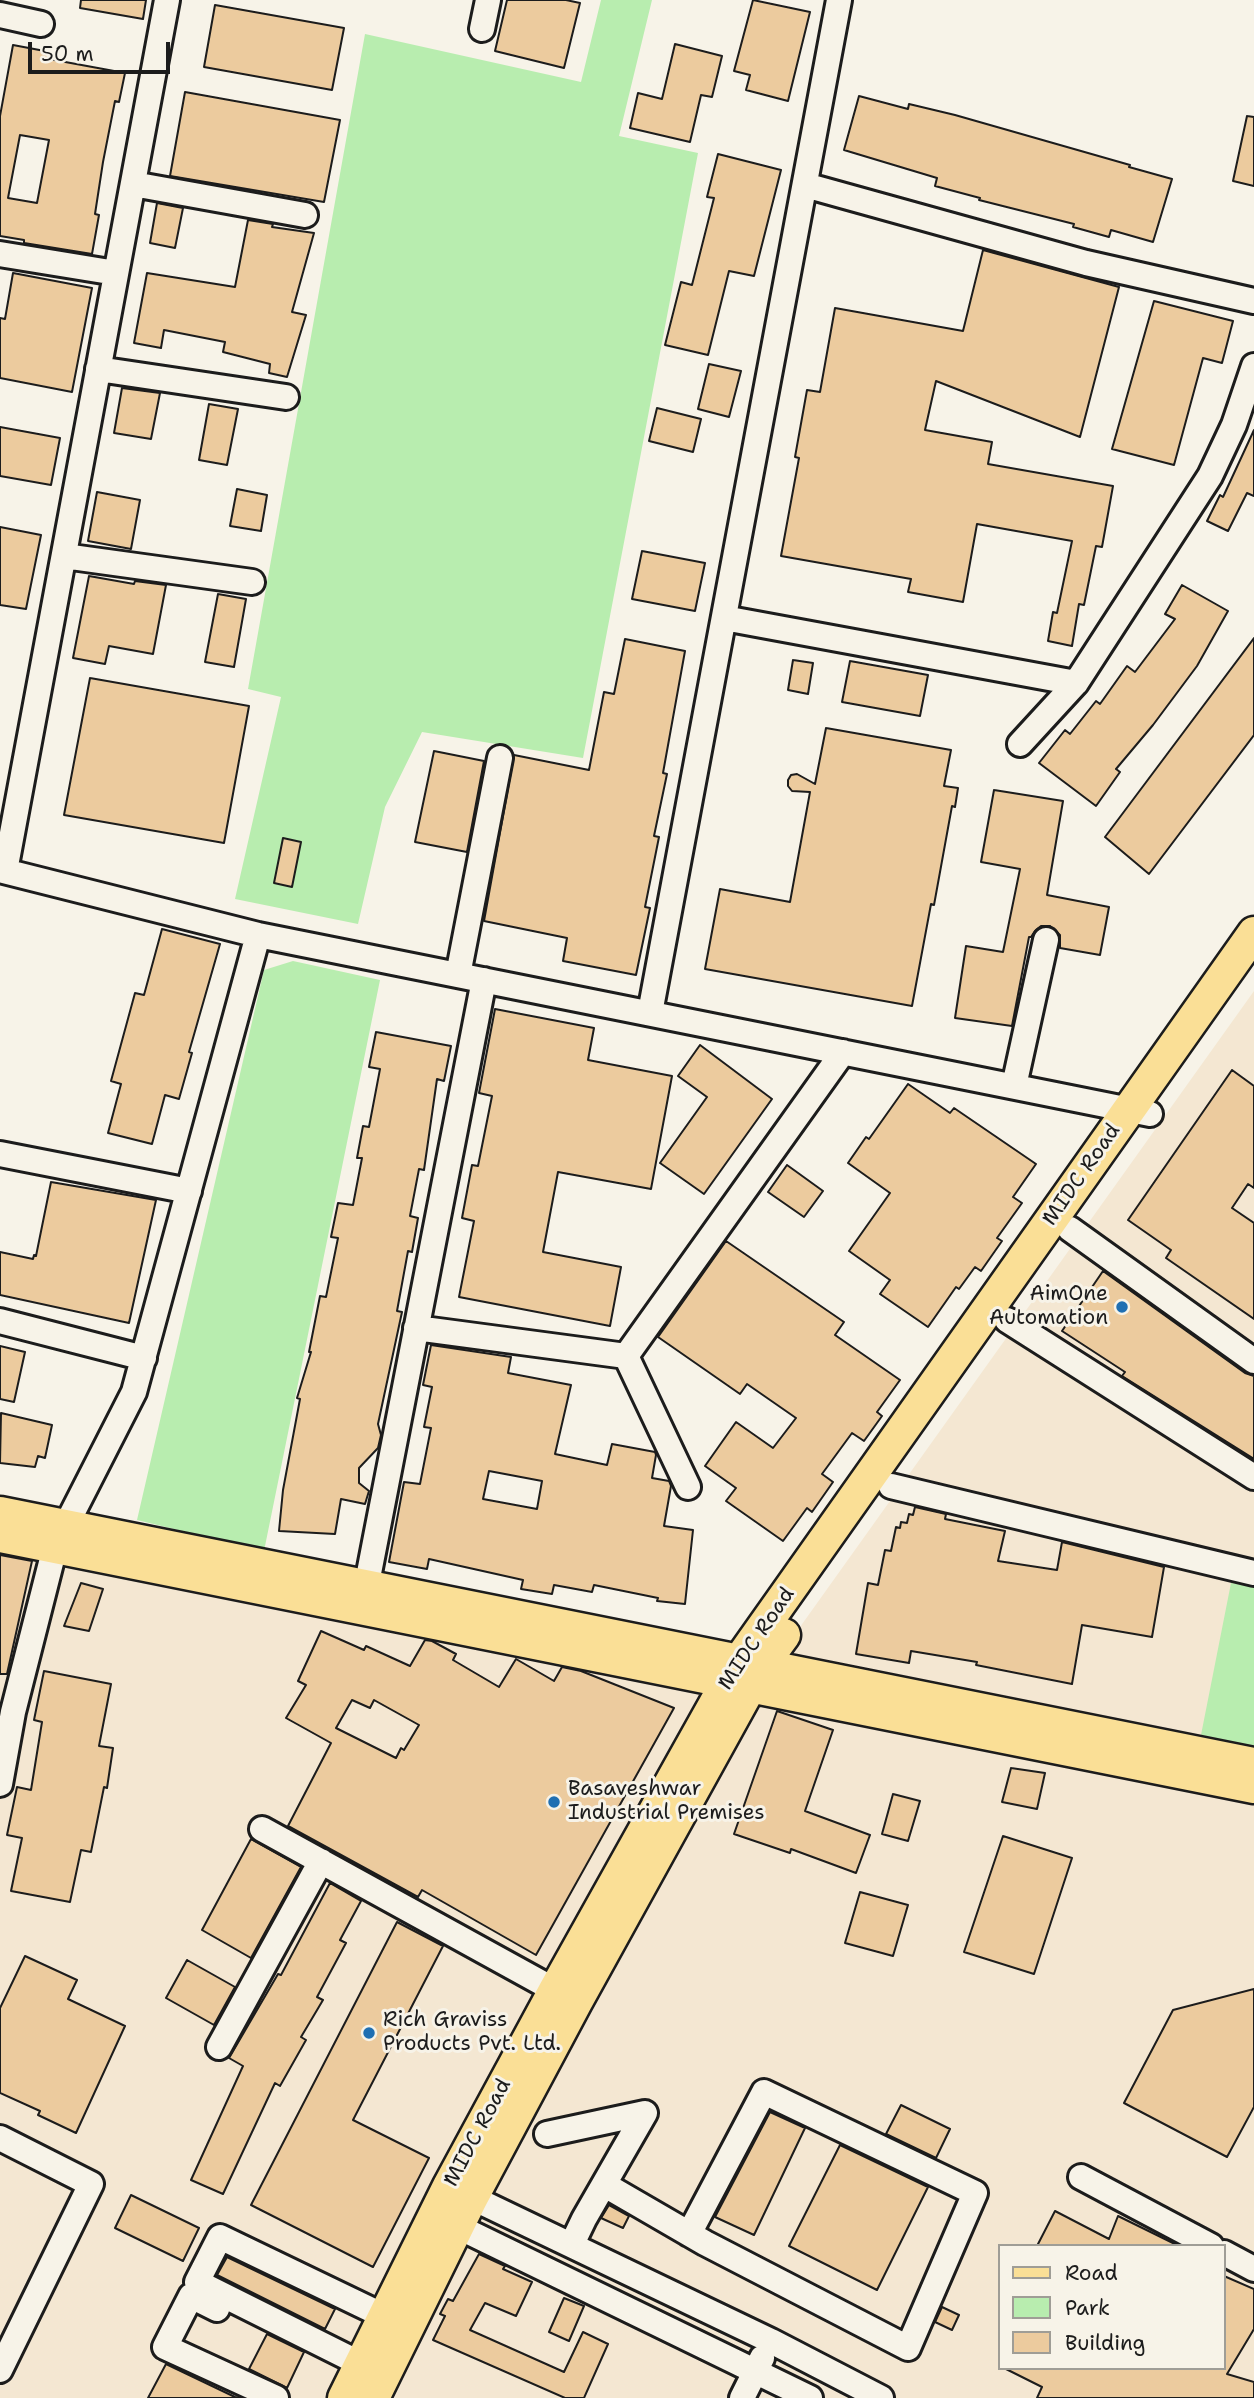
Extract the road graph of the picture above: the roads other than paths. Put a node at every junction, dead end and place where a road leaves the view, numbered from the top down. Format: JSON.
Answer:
{"nodes":[{"id":1,"x":167,"y":0,"type":"edge"},
{"id":2,"x":488,"y":0,"type":"edge"},
{"id":3,"x":839,"y":0,"type":"edge"},
{"id":4,"x":0,"y":15,"type":"edge"},
{"id":5,"x":41,"y":24,"type":"dead end"},
{"id":6,"x":482,"y":29,"type":"dead end"},
{"id":7,"x":133,"y":184,"type":"junction"},
{"id":8,"x":805,"y":185,"type":"junction"},
{"id":9,"x":305,"y":215,"type":"dead end"},
{"id":10,"x":0,"y":254,"type":"edge"},
{"id":11,"x":116,"y":273,"type":"junction"},
{"id":12,"x":1254,"y":301,"type":"edge"},
{"id":13,"x":1254,"y":366,"type":"edge"},
{"id":14,"x":98,"y":369,"type":"junction"},
{"id":15,"x":286,"y":397,"type":"dead end"},
{"id":16,"x":64,"y":556,"type":"junction"},
{"id":17,"x":252,"y":582,"type":"dead end"},
{"id":18,"x":724,"y":618,"type":"junction"},
{"id":19,"x":1076,"y":683,"type":"junction"},
{"id":20,"x":1020,"y":744,"type":"dead end"},
{"id":21,"x":499,"y":758,"type":"dead end"},
{"id":22,"x":3,"y":870,"type":"edge"},
{"id":23,"x":1254,"y":933,"type":"edge"},
{"id":24,"x":258,"y":935,"type":"junction"},
{"id":25,"x":1046,"y":940,"type":"dead end"},
{"id":26,"x":1254,"y":967,"type":"edge"},
{"id":27,"x":458,"y":975,"type":"junction"},
{"id":28,"x":484,"y":980,"type":"junction"},
{"id":29,"x":650,"y":1013,"type":"junction"},
{"id":30,"x":843,"y":1052,"type":"junction"},
{"id":31,"x":1014,"y":1086,"type":"junction"},
{"id":32,"x":1140,"y":1111,"type":"junction"},
{"id":33,"x":0,"y":1154,"type":"edge"},
{"id":34,"x":189,"y":1191,"type":"junction"},
{"id":35,"x":1070,"y":1229,"type":"junction"},
{"id":36,"x":1007,"y":1320,"type":"junction"},
{"id":37,"x":0,"y":1321,"type":"edge"},
{"id":38,"x":416,"y":1328,"type":"junction"},
{"id":39,"x":626,"y":1356,"type":"junction"},
{"id":40,"x":144,"y":1358,"type":"junction"},
{"id":41,"x":1254,"y":1361,"type":"edge"},
{"id":42,"x":1254,"y":1477,"type":"edge"},
{"id":43,"x":688,"y":1486,"type":"dead end"},
{"id":44,"x":891,"y":1486,"type":"junction"},
{"id":45,"x":0,"y":1513,"type":"edge"},
{"id":46,"x":0,"y":1536,"type":"edge"},
{"id":47,"x":61,"y":1537,"type":"junction"},
{"id":48,"x":1254,"y":1573,"type":"edge"},
{"id":49,"x":364,"y":1597,"type":"junction"},
{"id":50,"x":744,"y":1673,"type":"junction"},
{"id":51,"x":6,"y":1711,"type":"edge"},
{"id":52,"x":1254,"y":1764,"type":"edge"},
{"id":53,"x":0,"y":1784,"type":"edge"},
{"id":54,"x":1254,"y":1787,"type":"edge"},
{"id":55,"x":262,"y":1829,"type":"dead end"},
{"id":56,"x":321,"y":1861,"type":"junction"},
{"id":57,"x":565,"y":1996,"type":"junction"},
{"id":58,"x":219,"y":2047,"type":"dead end"},
{"id":59,"x":547,"y":2134,"type":"dead end"},
{"id":60,"x":0,"y":2138,"type":"edge"},
{"id":61,"x":1081,"y":2177,"type":"dead end"},
{"id":62,"x":605,"y":2185,"type":"junction"},
{"id":63,"x":453,"y":2206,"type":"junction"},
{"id":64,"x":244,"y":2233,"type":"dead end"},
{"id":65,"x":690,"y":2234,"type":"junction"},
{"id":66,"x":572,"y":2244,"type":"junction"},
{"id":67,"x":1207,"y":2244,"type":"edge"},
{"id":68,"x":1226,"y":2254,"type":"edge"},
{"id":69,"x":1254,"y":2269,"type":"edge"},
{"id":70,"x":388,"y":2308,"type":"junction"},
{"id":71,"x":771,"y":2341,"type":"junction"},
{"id":72,"x":0,"y":2370,"type":"edge"},
{"id":73,"x":755,"y":2371,"type":"junction"},
{"id":74,"x":358,"y":2385,"type":"edge"},
{"id":75,"x":276,"y":2398,"type":"edge"},
{"id":76,"x":742,"y":2398,"type":"edge"},
{"id":77,"x":810,"y":2398,"type":"edge"},
{"id":78,"x":881,"y":2398,"type":"edge"}],
"edges":[{"from":1,"to":7,"type":"street"},
{"from":2,"to":6,"type":"street"},
{"from":3,"to":8,"type":"street"},
{"from":4,"to":5,"type":"street"},
{"from":7,"to":9,"type":"street"},
{"from":7,"to":11,"type":"street"},
{"from":8,"to":12,"type":"street"},
{"from":8,"to":18,"type":"street"},
{"from":10,"to":11,"type":"street"},
{"from":11,"to":14,"type":"street"},
{"from":13,"to":19,"type":"street"},
{"from":14,"to":15,"type":"street"},
{"from":14,"to":16,"type":"street"},
{"from":16,"to":17,"type":"street"},
{"from":16,"to":22,"type":"street"},
{"from":18,"to":19,"type":"street"},
{"from":18,"to":29,"type":"street"},
{"from":19,"to":20,"type":"street"},
{"from":21,"to":27,"type":"street"},
{"from":22,"to":24,"type":"street"},
{"from":23,"to":32,"type":"main road","name":"MIDC Road"},
{"from":24,"to":27,"type":"street"},
{"from":24,"to":34,"type":"street"},
{"from":25,"to":31,"type":"street"},
{"from":26,"to":32,"type":"main road","name":"MIDC Road"},
{"from":27,"to":28,"type":"street"},
{"from":28,"to":29,"type":"street"},
{"from":28,"to":38,"type":"street"},
{"from":29,"to":30,"type":"street"},
{"from":30,"to":31,"type":"street"},
{"from":30,"to":39,"type":"street"},
{"from":31,"to":32,"type":"street"},
{"from":32,"to":35,"type":"main road","name":"MIDC Road"},
{"from":32,"to":50,"type":"main road","name":"MIDC Road"},
{"from":33,"to":34,"type":"street"},
{"from":34,"to":40,"type":"street"},
{"from":35,"to":36,"type":"main road","name":"MIDC Road"},
{"from":35,"to":41,"type":"street"},
{"from":36,"to":42,"type":"street"},
{"from":36,"to":44,"type":"main road","name":"MIDC Road"},
{"from":37,"to":40,"type":"street"},
{"from":38,"to":39,"type":"street"},
{"from":38,"to":49,"type":"street"},
{"from":39,"to":43,"type":"street"},
{"from":40,"to":47,"type":"street"},
{"from":44,"to":48,"type":"street"},
{"from":44,"to":50,"type":"main road","name":"MIDC Road"},
{"from":45,"to":47,"type":"main road"},
{"from":46,"to":47,"type":"main road"},
{"from":47,"to":49,"type":"main road"},
{"from":47,"to":51,"type":"street"},
{"from":49,"to":50,"type":"main road"},
{"from":50,"to":52,"type":"main road"},
{"from":50,"to":54,"type":"main road"},
{"from":50,"to":57,"type":"main road","name":"MIDC Road"},
{"from":51,"to":53,"type":"street"},
{"from":55,"to":56,"type":"street"},
{"from":56,"to":57,"type":"street"},
{"from":56,"to":58,"type":"street"},
{"from":57,"to":63,"type":"main road","name":"MIDC Road"},
{"from":59,"to":62,"type":"street"},
{"from":60,"to":72,"type":"street"},
{"from":61,"to":67,"type":"street"},
{"from":62,"to":65,"type":"street"},
{"from":62,"to":66,"type":"street"},
{"from":63,"to":66,"type":"street"},
{"from":63,"to":70,"type":"main road","name":"MIDC Road"},
{"from":63,"to":73,"type":"street"},
{"from":63,"to":74,"type":"main road"},
{"from":64,"to":70,"type":"street"},
{"from":65,"to":65,"type":"street"},
{"from":66,"to":71,"type":"street"},
{"from":68,"to":69,"type":"street"},
{"from":70,"to":74,"type":"main road","name":"MIDC Road"},
{"from":70,"to":74,"type":"street"},
{"from":71,"to":73,"type":"street"},
{"from":71,"to":78,"type":"street"},
{"from":73,"to":76,"type":"street"},
{"from":73,"to":77,"type":"street"},
{"from":74,"to":75,"type":"street"}]}
